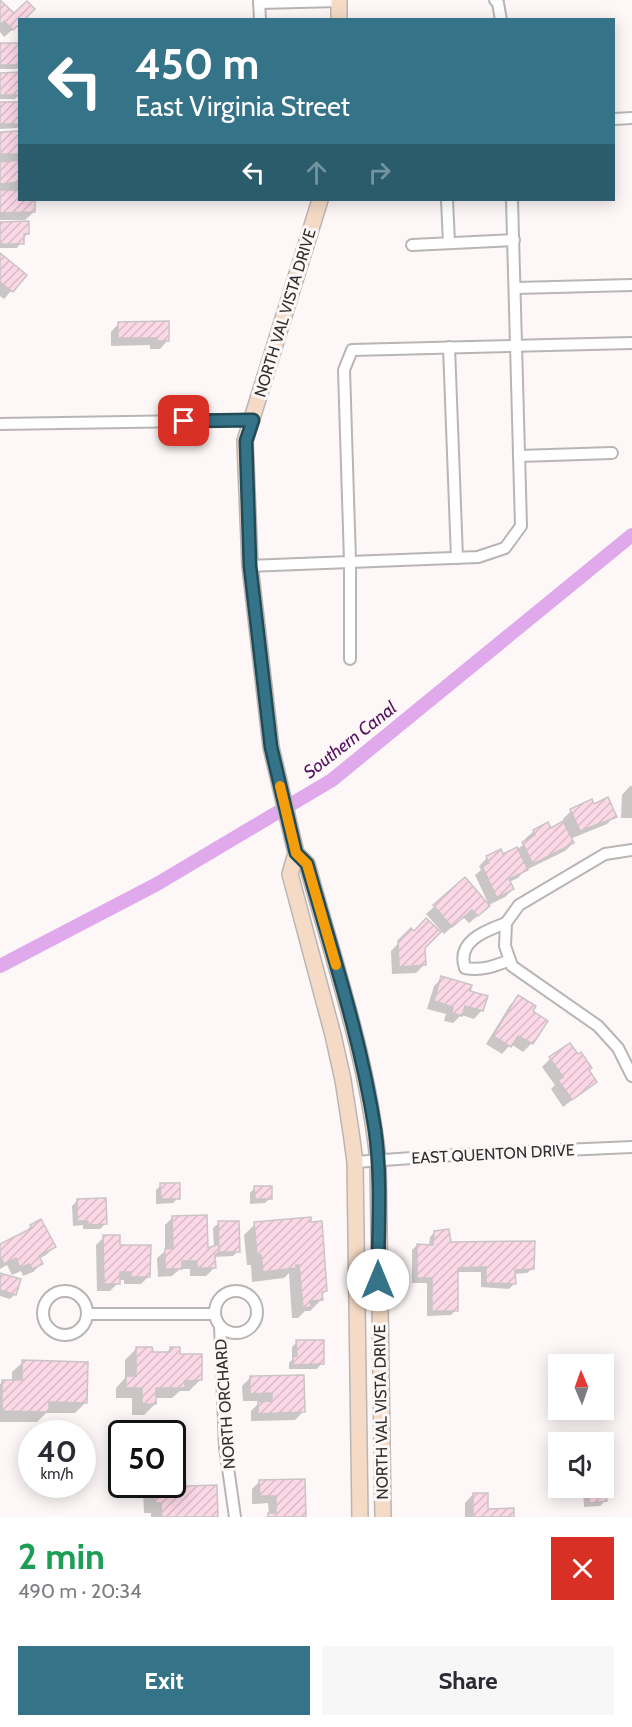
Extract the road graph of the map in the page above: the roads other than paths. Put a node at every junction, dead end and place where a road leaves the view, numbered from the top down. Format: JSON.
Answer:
{"nodes":[{"id":1,"x":495,"y":0,"type":"edge"},
{"id":2,"x":283,"y":1,"type":"edge"},
{"id":3,"x":339,"y":1,"type":"edge"},
{"id":4,"x":259,"y":2,"type":"edge"},
{"id":5,"x":260,"y":18,"type":"edge"},
{"id":6,"x":339,"y":18,"type":"edge"},
{"id":7,"x":501,"y":18,"type":"edge"},
{"id":8,"x":632,"y":118,"type":"edge"},
{"id":9,"x":615,"y":119,"type":"edge"},
{"id":10,"x":320,"y":201,"type":"edge"},
{"id":11,"x":447,"y":201,"type":"edge"},
{"id":12,"x":512,"y":201,"type":"edge"},
{"id":13,"x":513,"y":240,"type":"junction"},
{"id":14,"x":449,"y":243,"type":"junction"},
{"id":15,"x":412,"y":244,"type":"dead end"},
{"id":16,"x":632,"y":285,"type":"edge"},
{"id":17,"x":516,"y":288,"type":"junction"},
{"id":18,"x":632,"y":343,"type":"edge"},
{"id":19,"x":516,"y":345,"type":"junction"},
{"id":20,"x":449,"y":347,"type":"junction"},
{"id":21,"x":253,"y":420,"type":"junction"},
{"id":22,"x":0,"y":424,"type":"edge"},
{"id":23,"x":612,"y":453,"type":"dead end"},
{"id":24,"x":519,"y":456,"type":"junction"},
{"id":25,"x":457,"y":558,"type":"junction"},
{"id":26,"x":350,"y":561,"type":"junction"},
{"id":27,"x":250,"y":566,"type":"junction"},
{"id":28,"x":350,"y":659,"type":"dead end"},
{"id":29,"x":632,"y":850,"type":"edge"},
{"id":30,"x":296,"y":853,"type":"junction"},
{"id":31,"x":506,"y":923,"type":"junction"},
{"id":32,"x":510,"y":960,"type":"junction"},
{"id":33,"x":632,"y":1076,"type":"edge"},
{"id":34,"x":632,"y":1147,"type":"edge"},
{"id":35,"x":378,"y":1161,"type":"junction"},
{"id":36,"x":355,"y":1162,"type":"junction"},
{"id":37,"x":87,"y":1314,"type":"junction"},
{"id":38,"x":215,"y":1314,"type":"junction"},
{"id":39,"x":220,"y":1326,"type":"junction"},
{"id":40,"x":235,"y":1517,"type":"edge"},
{"id":41,"x":360,"y":1517,"type":"edge"},
{"id":42,"x":383,"y":1517,"type":"edge"}],
"edges":[{"from":1,"to":7,"type":"street"},
{"from":2,"to":3,"type":"street"},
{"from":2,"to":4,"type":"street"},
{"from":3,"to":6,"type":"main road"},
{"from":4,"to":5,"type":"street"},
{"from":8,"to":9,"type":"street"},
{"from":10,"to":21,"type":"main road","name":"NORTH VAL VISTA DRIVE"},
{"from":11,"to":14,"type":"street"},
{"from":12,"to":13,"type":"street"},
{"from":13,"to":14,"type":"street"},
{"from":13,"to":17,"type":"street"},
{"from":14,"to":15,"type":"street"},
{"from":16,"to":17,"type":"street"},
{"from":17,"to":19,"type":"street"},
{"from":18,"to":19,"type":"street"},
{"from":19,"to":20,"type":"street"},
{"from":19,"to":24,"type":"street"},
{"from":20,"to":25,"type":"street"},
{"from":20,"to":26,"type":"street"},
{"from":21,"to":22,"type":"street"},
{"from":21,"to":27,"type":"main road","name":"NORTH VAL VISTA DRIVE"},
{"from":23,"to":24,"type":"street"},
{"from":24,"to":25,"type":"street"},
{"from":25,"to":26,"type":"street"},
{"from":26,"to":27,"type":"street"},
{"from":26,"to":28,"type":"street"},
{"from":27,"to":30,"type":"main road","name":"NORTH VAL VISTA DRIVE"},
{"from":29,"to":31,"type":"street"},
{"from":30,"to":35,"type":"main road","name":"NORTH VAL VISTA DRIVE"},
{"from":30,"to":36,"type":"main road","name":"NORTH VAL VISTA DRIVE"},
{"from":31,"to":32,"type":"street"},
{"from":31,"to":32,"type":"street"},
{"from":32,"to":33,"type":"street"},
{"from":34,"to":35,"type":"street","name":"EAST QUENTON DRIVE"},
{"from":35,"to":36,"type":"street","name":"EAST QUENTON DRIVE"},
{"from":35,"to":42,"type":"main road","name":"NORTH VAL VISTA DRIVE"},
{"from":36,"to":41,"type":"main road","name":"NORTH VAL VISTA DRIVE"},
{"from":37,"to":37,"type":"street"},
{"from":37,"to":38,"type":"street"},
{"from":38,"to":39,"type":"street"},
{"from":38,"to":39,"type":"street"},
{"from":39,"to":40,"type":"street","name":"NORTH ORCHARD"}]}
